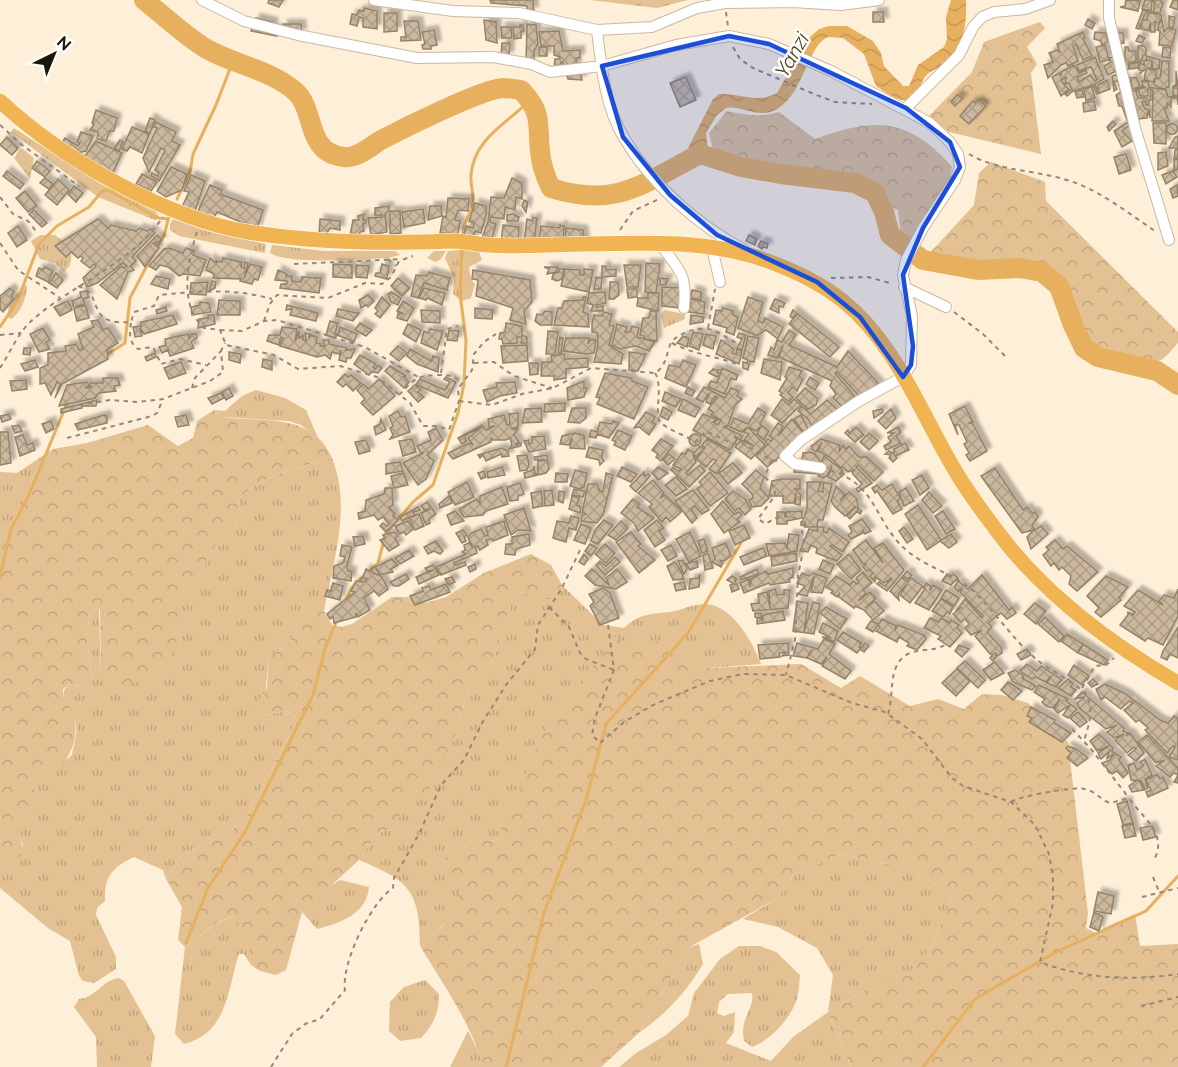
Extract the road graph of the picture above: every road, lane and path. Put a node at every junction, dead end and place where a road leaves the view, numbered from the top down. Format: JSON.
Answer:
{"nodes":[{"id":1,"x":202,"y":0,"type":"edge"},
{"id":2,"x":374,"y":0,"type":"edge"},
{"id":3,"x":879,"y":0,"type":"edge"},
{"id":4,"x":1050,"y":0,"type":"edge"},
{"id":5,"x":1109,"y":0,"type":"edge"},
{"id":6,"x":597,"y":30,"type":"junction"},
{"id":7,"x":602,"y":66,"type":"junction"},
{"id":8,"x":773,"y":75,"type":"dead end"},
{"id":9,"x":890,"y":100,"type":"junction"},
{"id":10,"x":0,"y":101,"type":"edge"},
{"id":11,"x":906,"y":108,"type":"junction"},
{"id":12,"x":0,"y":125,"type":"edge"},
{"id":13,"x":968,"y":153,"type":"dead end"},
{"id":14,"x":79,"y":186,"type":"dead end"},
{"id":15,"x":670,"y":195,"type":"junction"},
{"id":16,"x":0,"y":197,"type":"edge"},
{"id":17,"x":169,"y":207,"type":"junction"},
{"id":18,"x":202,"y":220,"type":"junction"},
{"id":19,"x":36,"y":231,"type":"dead end"},
{"id":20,"x":1169,"y":240,"type":"joint"},
{"id":21,"x":0,"y":243,"type":"edge"},
{"id":22,"x":433,"y":243,"type":"junction"},
{"id":23,"x":614,"y":244,"type":"junction"},
{"id":24,"x":660,"y":244,"type":"junction"},
{"id":25,"x":712,"y":248,"type":"junction"},
{"id":26,"x":388,"y":259,"type":"junction"},
{"id":27,"x":402,"y":259,"type":"junction"},
{"id":28,"x":765,"y":260,"type":"junction"},
{"id":29,"x":294,"y":264,"type":"dead end"},
{"id":30,"x":396,"y":266,"type":"junction"},
{"id":31,"x":720,"y":282,"type":"joint"},
{"id":32,"x":817,"y":282,"type":"junction"},
{"id":33,"x":78,"y":286,"type":"junction"},
{"id":34,"x":904,"y":287,"type":"junction"},
{"id":35,"x":188,"y":292,"type":"junction"},
{"id":36,"x":60,"y":298,"type":"junction"},
{"id":37,"x":272,"y":299,"type":"junction"},
{"id":38,"x":946,"y":307,"type":"joint"},
{"id":39,"x":684,"y":308,"type":"dead end"},
{"id":40,"x":264,"y":321,"type":"junction"},
{"id":41,"x":131,"y":322,"type":"junction"},
{"id":42,"x":459,"y":326,"type":"dead end"},
{"id":43,"x":707,"y":329,"type":"junction"},
{"id":44,"x":220,"y":330,"type":"junction"},
{"id":45,"x":21,"y":333,"type":"junction"},
{"id":46,"x":496,"y":334,"type":"dead end"},
{"id":47,"x":0,"y":335,"type":"edge"},
{"id":48,"x":225,"y":343,"type":"junction"},
{"id":49,"x":671,"y":343,"type":"junction"},
{"id":50,"x":739,"y":344,"type":"dead end"},
{"id":51,"x":221,"y":351,"type":"junction"},
{"id":52,"x":1005,"y":356,"type":"dead end"},
{"id":53,"x":474,"y":363,"type":"junction"},
{"id":54,"x":206,"y":365,"type":"junction"},
{"id":55,"x":739,"y":365,"type":"dead end"},
{"id":56,"x":0,"y":368,"type":"edge"},
{"id":57,"x":655,"y":373,"type":"junction"},
{"id":58,"x":441,"y":374,"type":"junction"},
{"id":59,"x":418,"y":377,"type":"junction"},
{"id":60,"x":903,"y":377,"type":"junction"},
{"id":61,"x":463,"y":383,"type":"junction"},
{"id":62,"x":193,"y":388,"type":"junction"},
{"id":63,"x":553,"y":388,"type":"junction"},
{"id":64,"x":399,"y":395,"type":"junction"},
{"id":65,"x":163,"y":399,"type":"junction"},
{"id":66,"x":459,"y":401,"type":"junction"},
{"id":67,"x":79,"y":405,"type":"dead end"},
{"id":68,"x":67,"y":438,"type":"dead end"},
{"id":69,"x":785,"y":458,"type":"junction"},
{"id":70,"x":771,"y":460,"type":"junction"},
{"id":71,"x":821,"y":468,"type":"joint"},
{"id":72,"x":580,"y":550,"type":"dead end"},
{"id":73,"x":549,"y":607,"type":"junction"},
{"id":74,"x":608,"y":625,"type":"dead end"},
{"id":75,"x":945,"y":645,"type":"dead end"},
{"id":76,"x":1121,"y":647,"type":"junction"},
{"id":77,"x":614,"y":670,"type":"junction"},
{"id":78,"x":786,"y":675,"type":"junction"},
{"id":79,"x":1178,"y":683,"type":"edge"},
{"id":80,"x":1082,"y":688,"type":"junction"},
{"id":81,"x":888,"y":714,"type":"junction"},
{"id":82,"x":1072,"y":729,"type":"dead end"},
{"id":83,"x":1084,"y":741,"type":"junction"},
{"id":84,"x":1129,"y":798,"type":"junction"},
{"id":85,"x":1011,"y":802,"type":"junction"},
{"id":86,"x":1155,"y":858,"type":"dead end"},
{"id":87,"x":1153,"y":877,"type":"dead end"},
{"id":88,"x":1178,"y":888,"type":"edge"},
{"id":89,"x":1160,"y":894,"type":"junction"},
{"id":90,"x":1142,"y":897,"type":"dead end"},
{"id":91,"x":1178,"y":974,"type":"edge"},
{"id":92,"x":1178,"y":997,"type":"edge"},
{"id":93,"x":1141,"y":1006,"type":"dead end"},
{"id":94,"x":271,"y":1067,"type":"edge"}],
"edges":[{"from":1,"to":7,"type":"street"},
{"from":2,"to":6,"type":"street"},
{"from":3,"to":6,"type":"street"},
{"from":4,"to":11,"type":"street"},
{"from":5,"to":20,"type":"street"},
{"from":6,"to":7,"type":"street"},
{"from":7,"to":9,"type":"street"},
{"from":7,"to":15,"type":"street"},
{"from":8,"to":9,"type":"path"},
{"from":9,"to":11,"type":"street"},
{"from":10,"to":17,"type":"highway"},
{"from":11,"to":34,"type":"street"},
{"from":12,"to":14,"type":"path"},
{"from":13,"to":20,"type":"path"},
{"from":15,"to":23,"type":"path"},
{"from":15,"to":28,"type":"street"},
{"from":16,"to":19,"type":"path"},
{"from":17,"to":18,"type":"highway"},
{"from":17,"to":33,"type":"path"},
{"from":18,"to":22,"type":"highway"},
{"from":18,"to":35,"type":"path"},
{"from":21,"to":36,"type":"path"},
{"from":22,"to":23,"type":"highway"},
{"from":22,"to":27,"type":"path"},
{"from":23,"to":24,"type":"highway"},
{"from":24,"to":25,"type":"highway"},
{"from":24,"to":39,"type":"street"},
{"from":25,"to":28,"type":"highway"},
{"from":25,"to":31,"type":"street"},
{"from":26,"to":27,"type":"path"},
{"from":26,"to":29,"type":"path"},
{"from":26,"to":30,"type":"path"},
{"from":27,"to":30,"type":"path"},
{"from":28,"to":32,"type":"highway"},
{"from":30,"to":37,"type":"path"},
{"from":31,"to":43,"type":"path"},
{"from":32,"to":34,"type":"path"},
{"from":32,"to":60,"type":"highway"},
{"from":33,"to":36,"type":"path"},
{"from":33,"to":41,"type":"path"},
{"from":34,"to":38,"type":"street"},
{"from":34,"to":60,"type":"street"},
{"from":35,"to":37,"type":"path"},
{"from":35,"to":41,"type":"path"},
{"from":35,"to":44,"type":"path"},
{"from":36,"to":45,"type":"path"},
{"from":37,"to":40,"type":"path"},
{"from":38,"to":52,"type":"path"},
{"from":40,"to":44,"type":"path"},
{"from":40,"to":59,"type":"path"},
{"from":41,"to":54,"type":"path"},
{"from":42,"to":58,"type":"path"},
{"from":43,"to":49,"type":"path"},
{"from":43,"to":50,"type":"path"},
{"from":44,"to":48,"type":"path"},
{"from":45,"to":47,"type":"path"},
{"from":45,"to":56,"type":"path"},
{"from":46,"to":53,"type":"path"},
{"from":48,"to":51,"type":"path"},
{"from":48,"to":64,"type":"path"},
{"from":49,"to":55,"type":"path"},
{"from":49,"to":57,"type":"path"},
{"from":51,"to":54,"type":"path"},
{"from":51,"to":62,"type":"path"},
{"from":53,"to":61,"type":"path"},
{"from":53,"to":63,"type":"path"},
{"from":54,"to":62,"type":"path"},
{"from":57,"to":63,"type":"path"},
{"from":57,"to":70,"type":"path"},
{"from":58,"to":59,"type":"path"},
{"from":58,"to":61,"type":"path"},
{"from":59,"to":64,"type":"path"},
{"from":60,"to":69,"type":"street"},
{"from":60,"to":76,"type":"highway"},
{"from":61,"to":66,"type":"path"},
{"from":62,"to":65,"type":"path"},
{"from":63,"to":66,"type":"path"},
{"from":64,"to":66,"type":"path"},
{"from":65,"to":67,"type":"path"},
{"from":65,"to":68,"type":"path"},
{"from":69,"to":70,"type":"path"},
{"from":69,"to":71,"type":"street"},
{"from":70,"to":78,"type":"path"},
{"from":71,"to":80,"type":"path"},
{"from":72,"to":73,"type":"path"},
{"from":73,"to":77,"type":"path"},
{"from":73,"to":94,"type":"path"},
{"from":74,"to":77,"type":"path"},
{"from":75,"to":81,"type":"path"},
{"from":76,"to":79,"type":"highway"},
{"from":76,"to":80,"type":"path"},
{"from":77,"to":78,"type":"path"},
{"from":78,"to":81,"type":"path"},
{"from":80,"to":83,"type":"path"},
{"from":81,"to":85,"type":"path"},
{"from":82,"to":83,"type":"path"},
{"from":83,"to":84,"type":"path"},
{"from":84,"to":85,"type":"path"},
{"from":84,"to":86,"type":"path"},
{"from":85,"to":91,"type":"path"},
{"from":87,"to":89,"type":"path"},
{"from":88,"to":89,"type":"path"},
{"from":89,"to":90,"type":"path"},
{"from":92,"to":93,"type":"path"}]}
